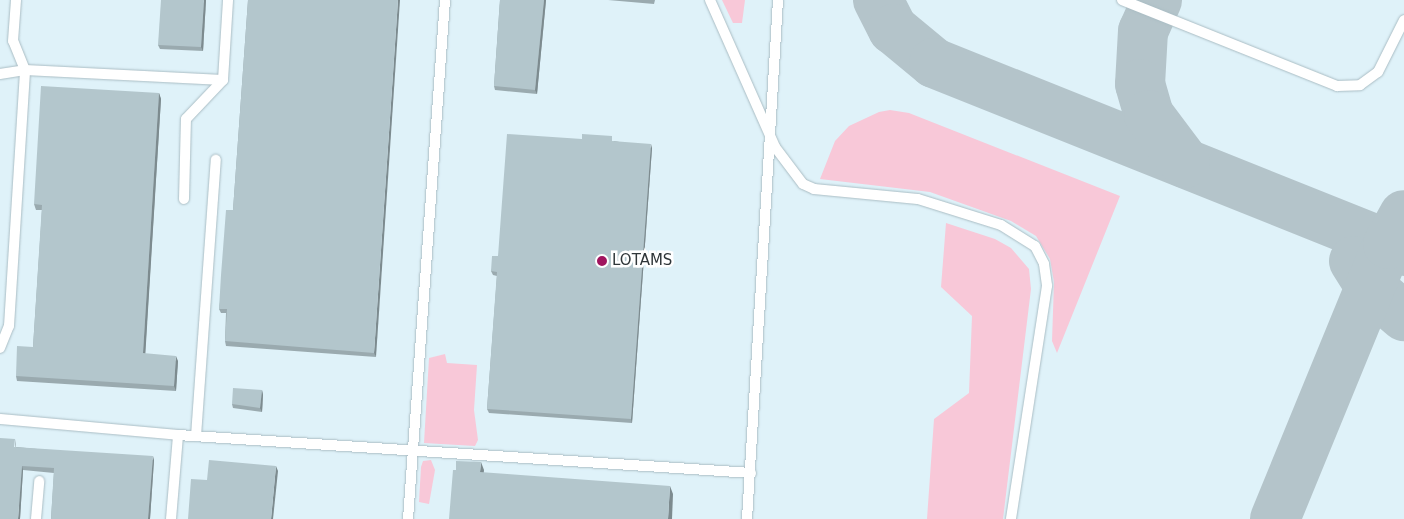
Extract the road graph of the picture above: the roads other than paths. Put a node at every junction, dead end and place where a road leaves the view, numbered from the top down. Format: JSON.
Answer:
{"nodes":[{"id":1,"x":16,"y":0,"type":"edge"},
{"id":2,"x":228,"y":0,"type":"edge"},
{"id":3,"x":444,"y":0,"type":"edge"},
{"id":4,"x":710,"y":0,"type":"edge"},
{"id":5,"x":778,"y":0,"type":"edge"},
{"id":6,"x":1122,"y":0,"type":"edge"},
{"id":7,"x":1404,"y":20,"type":"edge"},
{"id":8,"x":25,"y":70,"type":"junction"},
{"id":9,"x":0,"y":74,"type":"edge"},
{"id":10,"x":223,"y":80,"type":"junction"},
{"id":11,"x":772,"y":138,"type":"junction"},
{"id":12,"x":216,"y":160,"type":"dead end"},
{"id":13,"x":184,"y":198,"type":"dead end"},
{"id":14,"x":0,"y":348,"type":"edge"},
{"id":15,"x":0,"y":419,"type":"edge"},
{"id":16,"x":178,"y":435,"type":"junction"},
{"id":17,"x":196,"y":436,"type":"junction"},
{"id":18,"x":412,"y":451,"type":"junction"},
{"id":19,"x":751,"y":473,"type":"junction"},
{"id":20,"x":39,"y":480,"type":"dead end"},
{"id":21,"x":36,"y":519,"type":"edge"},
{"id":22,"x":171,"y":519,"type":"edge"},
{"id":23,"x":408,"y":519,"type":"edge"},
{"id":24,"x":747,"y":519,"type":"edge"},
{"id":25,"x":1011,"y":519,"type":"edge"}],
"edges":[{"from":1,"to":8,"type":"lane"},
{"from":2,"to":10,"type":"lane"},
{"from":3,"to":18,"type":"lane"},
{"from":4,"to":11,"type":"lane"},
{"from":5,"to":11,"type":"lane"},
{"from":6,"to":7,"type":"lane"},
{"from":8,"to":9,"type":"lane"},
{"from":8,"to":10,"type":"lane"},
{"from":8,"to":14,"type":"lane"},
{"from":10,"to":13,"type":"lane"},
{"from":11,"to":19,"type":"lane"},
{"from":11,"to":25,"type":"lane"},
{"from":12,"to":17,"type":"lane"},
{"from":15,"to":16,"type":"lane"},
{"from":16,"to":17,"type":"lane"},
{"from":16,"to":22,"type":"lane"},
{"from":17,"to":18,"type":"lane"},
{"from":18,"to":19,"type":"lane"},
{"from":18,"to":23,"type":"lane"},
{"from":19,"to":24,"type":"lane"},
{"from":20,"to":21,"type":"lane"}]}
